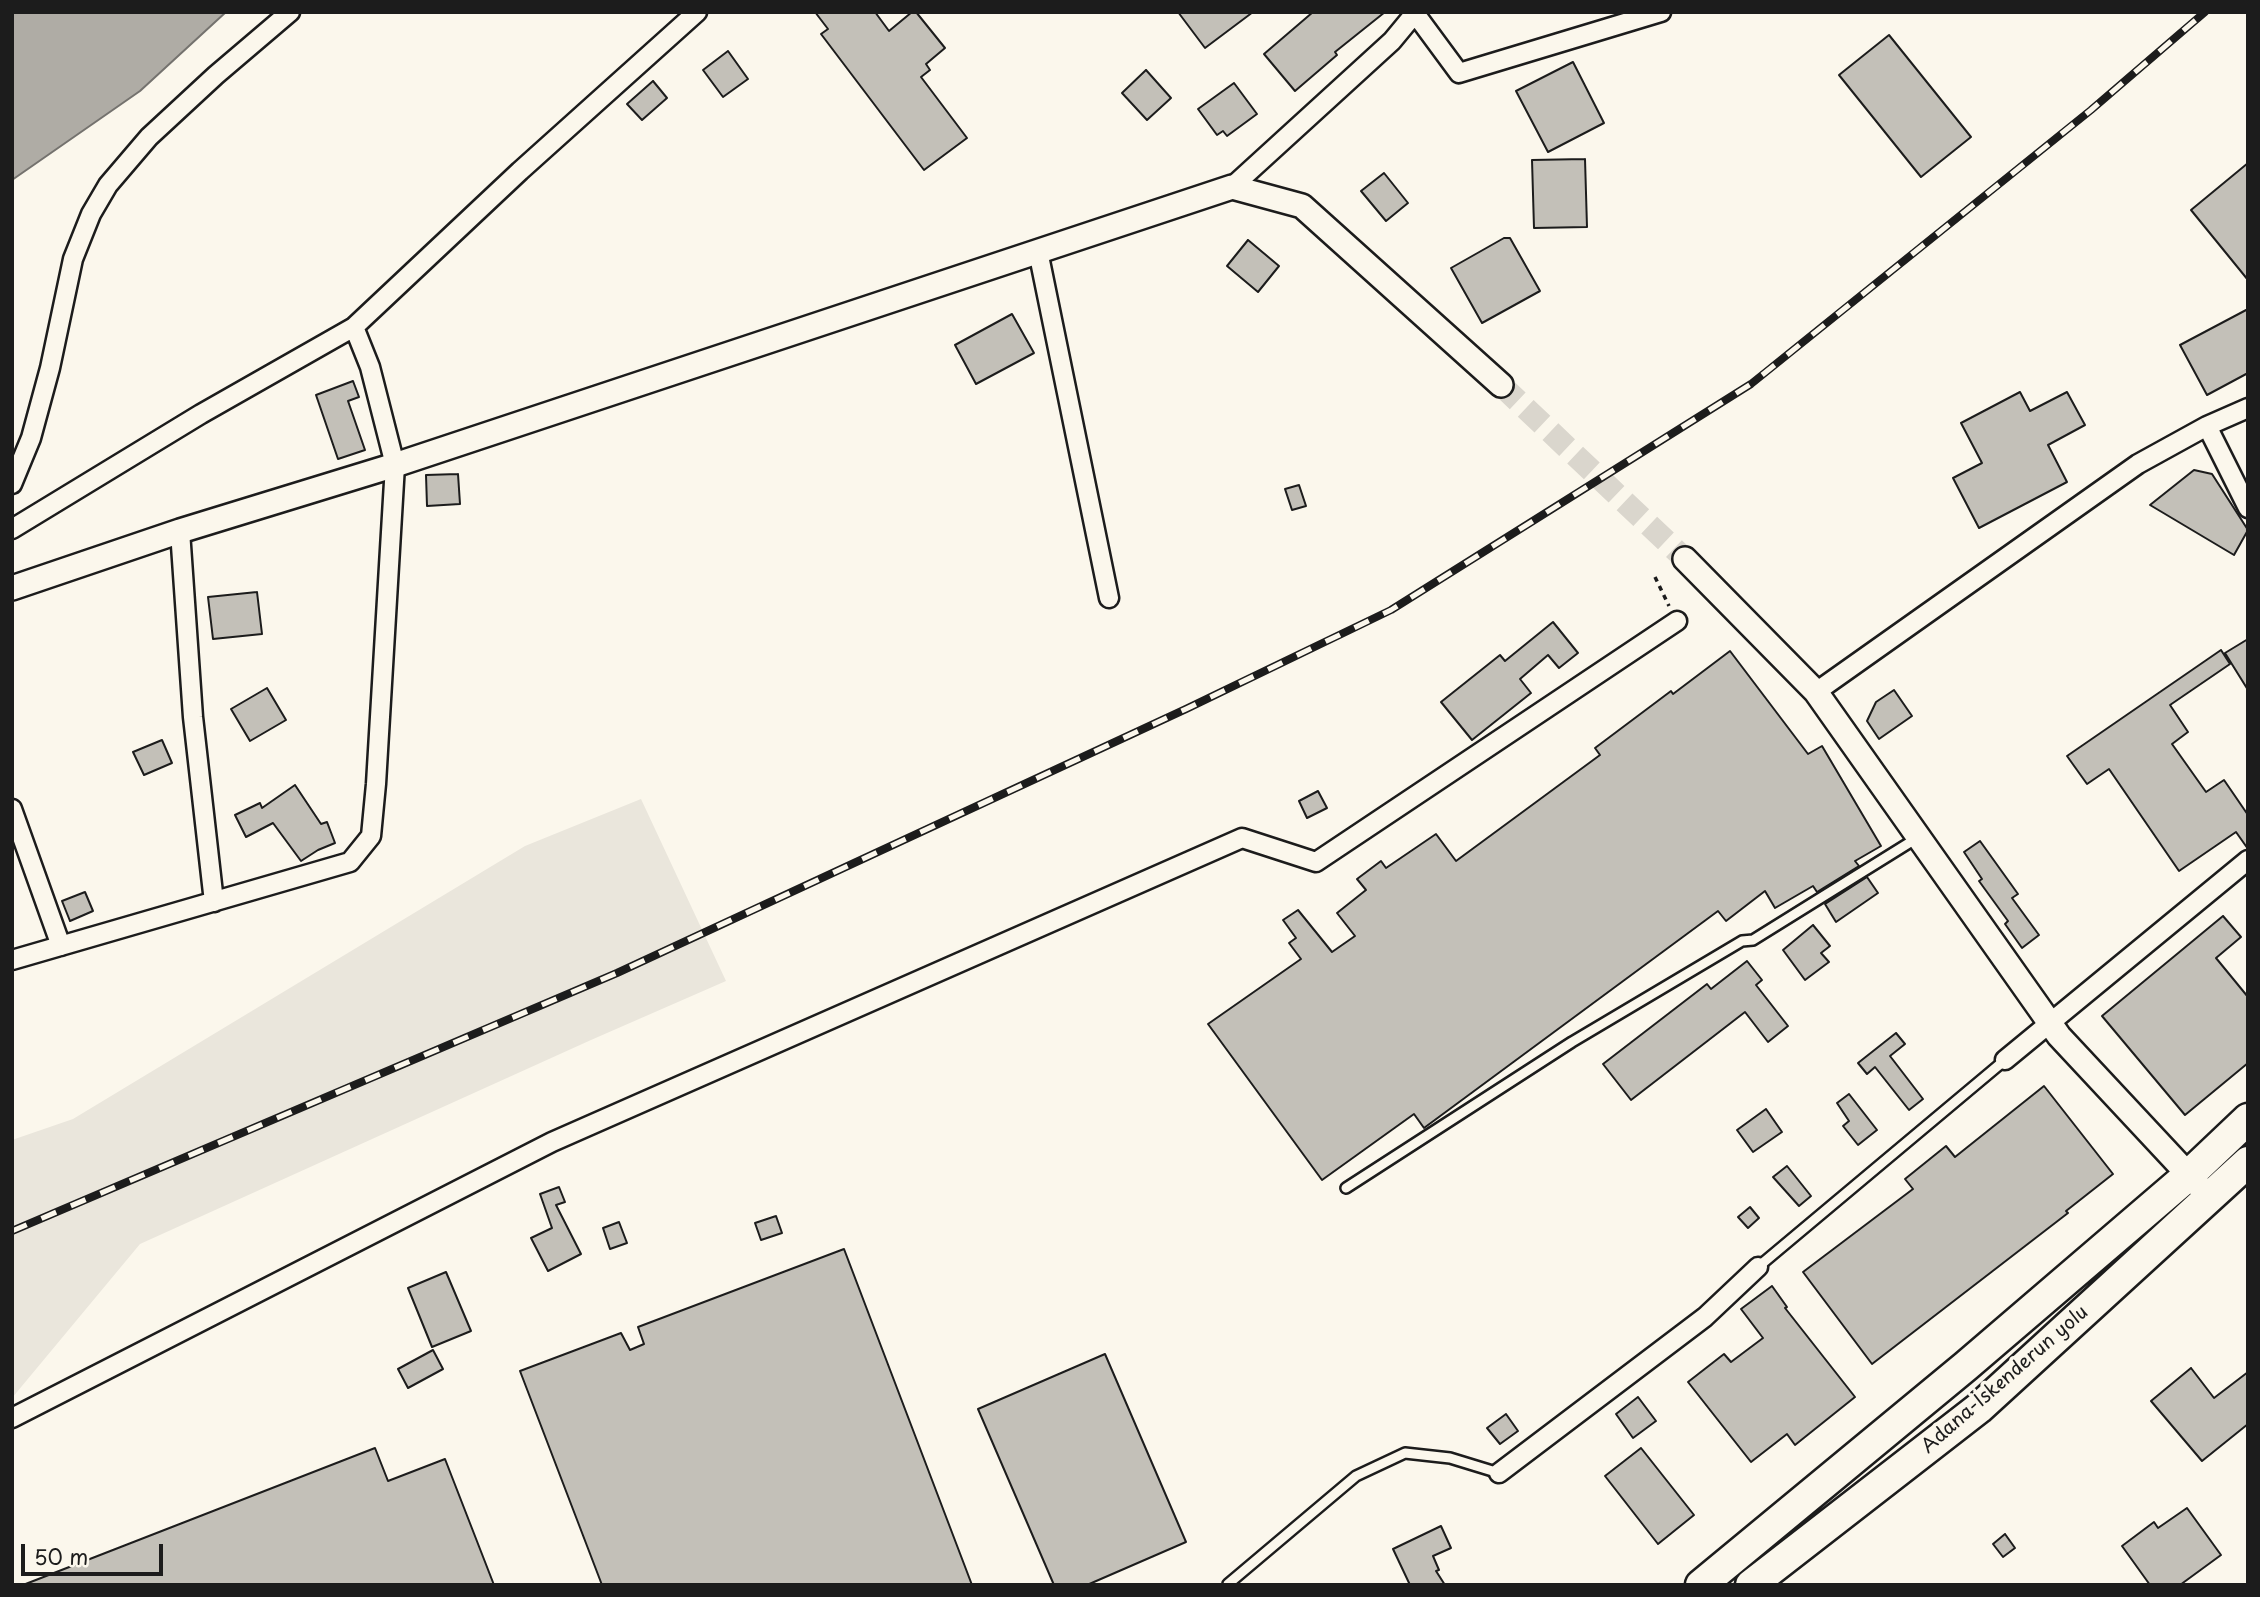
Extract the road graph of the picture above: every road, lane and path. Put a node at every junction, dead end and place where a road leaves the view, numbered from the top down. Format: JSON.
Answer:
{"nodes":[{"id":1,"x":290,"y":12,"type":"edge"},
{"id":2,"x":696,"y":12,"type":"edge"},
{"id":3,"x":1415,"y":12,"type":"edge"},
{"id":4,"x":1661,"y":12,"type":"edge"},
{"id":5,"x":1231,"y":187,"type":"junction"},
{"id":6,"x":1038,"y":251,"type":"junction"},
{"id":7,"x":354,"y":327,"type":"junction"},
{"id":8,"x":1501,"y":385,"type":"tunnel mouth"},
{"id":9,"x":2248,"y":408,"type":"edge"},
{"id":10,"x":2207,"y":426,"type":"junction"},
{"id":11,"x":395,"y":465,"type":"junction"},
{"id":12,"x":12,"y":484,"type":"edge"},
{"id":13,"x":2248,"y":508,"type":"edge"},
{"id":14,"x":12,"y":529,"type":"edge"},
{"id":15,"x":180,"y":531,"type":"junction"},
{"id":16,"x":1685,"y":559,"type":"tunnel mouth"},
{"id":17,"x":1655,"y":577,"type":"dead end"},
{"id":18,"x":12,"y":588,"type":"edge"},
{"id":19,"x":1109,"y":598,"type":"dead end"},
{"id":20,"x":1677,"y":621,"type":"joint"},
{"id":21,"x":1816,"y":692,"type":"junction"},
{"id":22,"x":12,"y":809,"type":"edge"},
{"id":23,"x":1919,"y":837,"type":"junction"},
{"id":24,"x":2248,"y":860,"type":"edge"},
{"id":25,"x":214,"y":902,"type":"junction"},
{"id":26,"x":61,"y":946,"type":"junction"},
{"id":27,"x":12,"y":960,"type":"edge"},
{"id":28,"x":2050,"y":1023,"type":"junction"},
{"id":29,"x":2005,"y":1060,"type":"joint"},
{"id":30,"x":2248,"y":1119,"type":"edge"},
{"id":31,"x":2248,"y":1162,"type":"edge"},
{"id":32,"x":2190,"y":1174,"type":"junction"},
{"id":33,"x":1346,"y":1188,"type":"dead end"},
{"id":34,"x":2210,"y":1199,"type":"junction"},
{"id":35,"x":1758,"y":1267,"type":"joint"},
{"id":36,"x":12,"y":1418,"type":"edge"},
{"id":37,"x":1499,"y":1473,"type":"joint"},
{"id":38,"x":1228,"y":1584,"type":"edge"},
{"id":39,"x":1701,"y":1585,"type":"edge"},
{"id":40,"x":1751,"y":1585,"type":"edge"}],
"edges":[{"from":1,"to":12,"type":"street"},
{"from":2,"to":7,"type":"street"},
{"from":3,"to":4,"type":"street"},
{"from":3,"to":5,"type":"street"},
{"from":5,"to":6,"type":"street"},
{"from":5,"to":8,"type":"street"},
{"from":6,"to":11,"type":"street"},
{"from":6,"to":19,"type":"street"},
{"from":7,"to":11,"type":"street"},
{"from":7,"to":14,"type":"street"},
{"from":9,"to":10,"type":"street"},
{"from":10,"to":13,"type":"street"},
{"from":10,"to":21,"type":"street"},
{"from":11,"to":15,"type":"street"},
{"from":11,"to":25,"type":"street"},
{"from":15,"to":18,"type":"street"},
{"from":15,"to":25,"type":"street"},
{"from":16,"to":21,"type":"street"},
{"from":17,"to":20,"type":"path"},
{"from":20,"to":36,"type":"street"},
{"from":21,"to":23,"type":"street"},
{"from":22,"to":26,"type":"street"},
{"from":23,"to":28,"type":"street"},
{"from":23,"to":33,"type":"lane"},
{"from":24,"to":28,"type":"street"},
{"from":25,"to":26,"type":"street"},
{"from":26,"to":27,"type":"street"},
{"from":28,"to":29,"type":"street"},
{"from":28,"to":32,"type":"street"},
{"from":29,"to":35,"type":"lane"},
{"from":30,"to":32,"type":"highway"},
{"from":31,"to":34,"type":"highway","name":"Adana-İskenderun yolu"},
{"from":32,"to":34,"type":"street"},
{"from":32,"to":39,"type":"highway"},
{"from":34,"to":40,"type":"highway","name":"Adana-İskenderun yolu"},
{"from":35,"to":37,"type":"street"},
{"from":37,"to":38,"type":"lane"}]}
